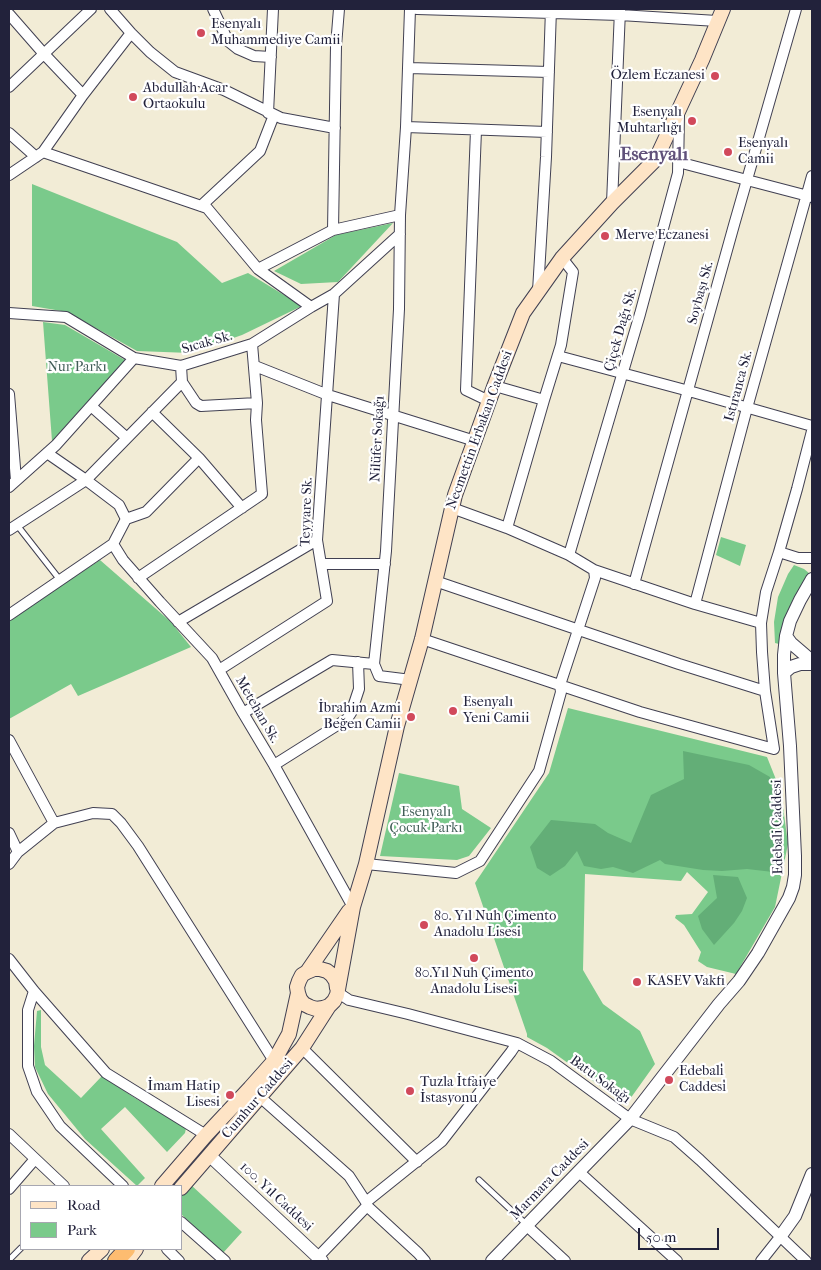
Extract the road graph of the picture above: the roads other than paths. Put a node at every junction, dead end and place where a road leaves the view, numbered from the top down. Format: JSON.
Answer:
{"nodes":[{"id":1,"x":14,"y":9,"type":"edge"},
{"id":2,"x":91,"y":9,"type":"edge"},
{"id":3,"x":110,"y":9,"type":"edge"},
{"id":4,"x":214,"y":9,"type":"edge"},
{"id":5,"x":273,"y":9,"type":"edge"},
{"id":6,"x":339,"y":9,"type":"edge"},
{"id":7,"x":410,"y":9,"type":"edge"},
{"id":8,"x":417,"y":9,"type":"edge"},
{"id":9,"x":796,"y":9,"type":"edge"},
{"id":10,"x":480,"y":10,"type":"edge"},
{"id":11,"x":551,"y":11,"type":"edge"},
{"id":12,"x":620,"y":12,"type":"edge"},
{"id":13,"x":9,"y":14,"type":"edge"},
{"id":14,"x":684,"y":14,"type":"edge"},
{"id":15,"x":720,"y":15,"type":"edge"},
{"id":16,"x":131,"y":33,"type":"junction"},
{"id":17,"x":44,"y":54,"type":"junction"},
{"id":18,"x":271,"y":57,"type":"junction"},
{"id":19,"x":409,"y":68,"type":"junction"},
{"id":20,"x":549,"y":72,"type":"junction"},
{"id":21,"x":9,"y":87,"type":"edge"},
{"id":22,"x":83,"y":95,"type":"junction"},
{"id":23,"x":679,"y":109,"type":"junction"},
{"id":24,"x":271,"y":114,"type":"junction"},
{"id":25,"x":406,"y":127,"type":"junction"},
{"id":26,"x":335,"y":128,"type":"junction"},
{"id":27,"x":476,"y":130,"type":"junction"},
{"id":28,"x":547,"y":132,"type":"junction"},
{"id":29,"x":9,"y":133,"type":"edge"},
{"id":30,"x":39,"y":154,"type":"junction"},
{"id":31,"x":678,"y":162,"type":"junction"},
{"id":32,"x":9,"y":175,"type":"edge"},
{"id":33,"x":812,"y":176,"type":"edge"},
{"id":34,"x":747,"y":180,"type":"junction"},
{"id":35,"x":809,"y":197,"type":"edge"},
{"id":36,"x":612,"y":203,"type":"junction"},
{"id":37,"x":201,"y":206,"type":"junction"},
{"id":38,"x":400,"y":215,"type":"junction"},
{"id":39,"x":333,"y":230,"type":"junction"},
{"id":40,"x":400,"y":234,"type":"junction"},
{"id":41,"x":562,"y":258,"type":"junction"},
{"id":42,"x":258,"y":269,"type":"junction"},
{"id":43,"x":538,"y":292,"type":"junction"},
{"id":44,"x":334,"y":294,"type":"junction"},
{"id":45,"x":311,"y":307,"type":"junction"},
{"id":46,"x":9,"y":313,"type":"edge"},
{"id":47,"x":252,"y":344,"type":"junction"},
{"id":48,"x":558,"y":356,"type":"junction"},
{"id":49,"x":134,"y":358,"type":"junction"},
{"id":50,"x":181,"y":366,"type":"junction"},
{"id":51,"x":255,"y":366,"type":"junction"},
{"id":52,"x":622,"y":374,"type":"junction"},
{"id":53,"x":182,"y":382,"type":"junction"},
{"id":54,"x":495,"y":386,"type":"junction"},
{"id":55,"x":689,"y":390,"type":"junction"},
{"id":56,"x":9,"y":394,"type":"edge"},
{"id":57,"x":328,"y":395,"type":"junction"},
{"id":58,"x":544,"y":400,"type":"junction"},
{"id":59,"x":489,"y":401,"type":"junction"},
{"id":60,"x":257,"y":403,"type":"junction"},
{"id":61,"x":91,"y":406,"type":"junction"},
{"id":62,"x":747,"y":408,"type":"junction"},
{"id":63,"x":152,"y":412,"type":"junction"},
{"id":64,"x":393,"y":415,"type":"junction"},
{"id":65,"x":812,"y":426,"type":"edge"},
{"id":66,"x":812,"y":431,"type":"edge"},
{"id":67,"x":127,"y":438,"type":"junction"},
{"id":68,"x":475,"y":441,"type":"junction"},
{"id":69,"x":47,"y":453,"type":"junction"},
{"id":70,"x":199,"y":458,"type":"junction"},
{"id":71,"x":86,"y":480,"type":"junction"},
{"id":72,"x":12,"y":484,"type":"edge"},
{"id":73,"x":242,"y":508,"type":"junction"},
{"id":74,"x":452,"y":508,"type":"junction"},
{"id":75,"x":126,"y":519,"type":"junction"},
{"id":76,"x":13,"y":528,"type":"edge"},
{"id":77,"x":507,"y":528,"type":"junction"},
{"id":78,"x":316,"y":540,"type":"junction"},
{"id":79,"x":113,"y":544,"type":"junction"},
{"id":80,"x":779,"y":552,"type":"junction"},
{"id":81,"x":569,"y":555,"type":"junction"},
{"id":82,"x":812,"y":558,"type":"edge"},
{"id":83,"x":321,"y":564,"type":"junction"},
{"id":84,"x":385,"y":564,"type":"junction"},
{"id":85,"x":594,"y":570,"type":"junction"},
{"id":86,"x":138,"y":578,"type":"junction"},
{"id":87,"x":812,"y":579,"type":"edge"},
{"id":88,"x":60,"y":580,"type":"junction"},
{"id":89,"x":435,"y":581,"type":"junction"},
{"id":90,"x":634,"y":584,"type":"junction"},
{"id":91,"x":695,"y":604,"type":"junction"},
{"id":92,"x":9,"y":615,"type":"edge"},
{"id":93,"x":178,"y":622,"type":"junction"},
{"id":94,"x":761,"y":623,"type":"junction"},
{"id":95,"x":578,"y":629,"type":"junction"},
{"id":96,"x":786,"y":636,"type":"junction"},
{"id":97,"x":422,"y":639,"type":"junction"},
{"id":98,"x":358,"y":662,"type":"junction"},
{"id":99,"x":812,"y":663,"type":"edge"},
{"id":100,"x":374,"y":664,"type":"junction"},
{"id":101,"x":219,"y":670,"type":"junction"},
{"id":102,"x":784,"y":673,"type":"junction"},
{"id":103,"x":411,"y":680,"type":"junction"},
{"id":104,"x":560,"y":685,"type":"junction"},
{"id":105,"x":765,"y":691,"type":"junction"},
{"id":106,"x":243,"y":713,"type":"junction"},
{"id":107,"x":9,"y":740,"type":"edge"},
{"id":108,"x":274,"y":765,"type":"junction"},
{"id":109,"x":54,"y":823,"type":"junction"},
{"id":110,"x":9,"y":833,"type":"edge"},
{"id":111,"x":18,"y":852,"type":"junction"},
{"id":112,"x":9,"y":864,"type":"edge"},
{"id":113,"x":366,"y":864,"type":"junction"},
{"id":114,"x":352,"y":907,"type":"junction"},
{"id":115,"x":9,"y":959,"type":"edge"},
{"id":116,"x":308,"y":972,"type":"junction"},
{"id":117,"x":34,"y":990,"type":"junction"},
{"id":118,"x":298,"y":993,"type":"junction"},
{"id":119,"x":334,"y":996,"type":"junction"},
{"id":120,"x":517,"y":1043,"type":"junction"},
{"id":121,"x":302,"y":1048,"type":"junction"},
{"id":122,"x":274,"y":1061,"type":"junction"},
{"id":123,"x":260,"y":1098,"type":"junction"},
{"id":124,"x":630,"y":1119,"type":"junction"},
{"id":125,"x":9,"y":1134,"type":"edge"},
{"id":126,"x":206,"y":1135,"type":"junction"},
{"id":127,"x":209,"y":1154,"type":"junction"},
{"id":128,"x":35,"y":1159,"type":"junction"},
{"id":129,"x":417,"y":1162,"type":"junction"},
{"id":130,"x":579,"y":1172,"type":"junction"},
{"id":131,"x":812,"y":1174,"type":"edge"},
{"id":132,"x":479,"y":1180,"type":"dead end"},
{"id":133,"x":63,"y":1185,"type":"edge"},
{"id":134,"x":122,"y":1185,"type":"edge"},
{"id":135,"x":163,"y":1185,"type":"edge"},
{"id":136,"x":182,"y":1187,"type":"edge"},
{"id":137,"x":9,"y":1189,"type":"edge"},
{"id":138,"x":366,"y":1204,"type":"junction"},
{"id":139,"x":182,"y":1223,"type":"edge"},
{"id":140,"x":528,"y":1226,"type":"junction"},
{"id":141,"x":780,"y":1237,"type":"junction"},
{"id":142,"x":20,"y":1249,"type":"edge"},
{"id":143,"x":101,"y":1250,"type":"edge"},
{"id":144,"x":113,"y":1250,"type":"edge"},
{"id":145,"x":126,"y":1250,"type":"edge"},
{"id":146,"x":135,"y":1250,"type":"edge"},
{"id":147,"x":168,"y":1250,"type":"edge"},
{"id":148,"x":320,"y":1259,"type":"edge"},
{"id":149,"x":9,"y":1260,"type":"edge"},
{"id":150,"x":89,"y":1261,"type":"edge"},
{"id":151,"x":102,"y":1261,"type":"edge"},
{"id":152,"x":116,"y":1261,"type":"edge"},
{"id":153,"x":127,"y":1261,"type":"edge"},
{"id":154,"x":179,"y":1261,"type":"edge"},
{"id":155,"x":225,"y":1261,"type":"edge"},
{"id":156,"x":424,"y":1261,"type":"edge"},
{"id":157,"x":492,"y":1261,"type":"edge"},
{"id":158,"x":565,"y":1261,"type":"edge"},
{"id":159,"x":677,"y":1261,"type":"edge"},
{"id":160,"x":761,"y":1261,"type":"edge"},
{"id":161,"x":806,"y":1261,"type":"edge"}],
"edges":[{"from":1,"to":13,"type":"street"},
{"from":2,"to":17,"type":"street"},
{"from":3,"to":16,"type":"street"},
{"from":4,"to":18,"type":"street"},
{"from":5,"to":18,"type":"street"},
{"from":6,"to":26,"type":"street"},
{"from":7,"to":19,"type":"street","name":"Nilüfer Sokağı"},
{"from":8,"to":10,"type":"street"},
{"from":9,"to":34,"type":"street","name":"Soybaşı Sk."},
{"from":10,"to":11,"type":"street"},
{"from":11,"to":12,"type":"street"},
{"from":11,"to":20,"type":"street"},
{"from":12,"to":14,"type":"street"},
{"from":12,"to":36,"type":"street"},
{"from":13,"to":17,"type":"street"},
{"from":14,"to":15,"type":"street"},
{"from":15,"to":23,"type":"main road","name":"Necmettin Erbakan Caddesi"},
{"from":16,"to":22,"type":"street"},
{"from":16,"to":24,"type":"street"},
{"from":17,"to":21,"type":"street"},
{"from":17,"to":22,"type":"street"},
{"from":18,"to":24,"type":"street"},
{"from":19,"to":20,"type":"street"},
{"from":19,"to":25,"type":"street","name":"Nilüfer Sokağı"},
{"from":20,"to":28,"type":"street"},
{"from":22,"to":30,"type":"street"},
{"from":23,"to":31,"type":"street","name":"Çiçek Dağı Sk."},
{"from":23,"to":36,"type":"main road","name":"Necmettin Erbakan Caddesi"},
{"from":24,"to":26,"type":"street"},
{"from":24,"to":37,"type":"street"},
{"from":25,"to":27,"type":"street"},
{"from":25,"to":38,"type":"street","name":"Nilüfer Sokağı"},
{"from":26,"to":39,"type":"street"},
{"from":27,"to":28,"type":"street"},
{"from":27,"to":59,"type":"street"},
{"from":28,"to":43,"type":"street"},
{"from":29,"to":30,"type":"street"},
{"from":30,"to":32,"type":"street"},
{"from":30,"to":37,"type":"street"},
{"from":31,"to":34,"type":"street"},
{"from":31,"to":52,"type":"street","name":"Çiçek Dağı Sk."},
{"from":33,"to":35,"type":"street","name":"Istıranca Sk."},
{"from":34,"to":35,"type":"street"},
{"from":34,"to":55,"type":"street","name":"Soybaşı Sk."},
{"from":35,"to":62,"type":"street","name":"Istıranca Sk."},
{"from":36,"to":41,"type":"main road","name":"Necmettin Erbakan Caddesi"},
{"from":37,"to":42,"type":"street"},
{"from":38,"to":39,"type":"street"},
{"from":38,"to":40,"type":"street","name":"Nilüfer Sokağı"},
{"from":39,"to":42,"type":"street"},
{"from":40,"to":44,"type":"street","name":"Sıcak Sk."},
{"from":40,"to":64,"type":"street","name":"Nilüfer Sokağı"},
{"from":41,"to":43,"type":"main road","name":"Necmettin Erbakan Caddesi"},
{"from":41,"to":48,"type":"street"},
{"from":42,"to":45,"type":"street"},
{"from":43,"to":54,"type":"main road","name":"Necmettin Erbakan Caddesi"},
{"from":44,"to":45,"type":"street","name":"Sıcak Sk."},
{"from":44,"to":57,"type":"street","name":"Teyyare Sk."},
{"from":45,"to":47,"type":"street","name":"Sıcak Sk."},
{"from":46,"to":49,"type":"street"},
{"from":47,"to":50,"type":"street","name":"Sıcak Sk."},
{"from":47,"to":51,"type":"street"},
{"from":48,"to":52,"type":"street"},
{"from":48,"to":58,"type":"street"},
{"from":49,"to":50,"type":"street","name":"Sıcak Sk."},
{"from":49,"to":61,"type":"street"},
{"from":50,"to":53,"type":"street"},
{"from":51,"to":57,"type":"street"},
{"from":51,"to":60,"type":"street"},
{"from":52,"to":55,"type":"street"},
{"from":52,"to":81,"type":"street","name":"Çiçek Dağı Sk."},
{"from":53,"to":60,"type":"street"},
{"from":53,"to":63,"type":"street"},
{"from":54,"to":58,"type":"street"},
{"from":54,"to":59,"type":"main road","name":"Necmettin Erbakan Caddesi"},
{"from":55,"to":62,"type":"street"},
{"from":55,"to":90,"type":"street","name":"Soybaşı Sk."},
{"from":56,"to":72,"type":"street"},
{"from":57,"to":64,"type":"street"},
{"from":57,"to":78,"type":"street","name":"Teyyare Sk."},
{"from":58,"to":77,"type":"street"},
{"from":59,"to":68,"type":"main road","name":"Necmettin Erbakan Caddesi"},
{"from":60,"to":73,"type":"street"},
{"from":61,"to":67,"type":"street"},
{"from":61,"to":69,"type":"street"},
{"from":62,"to":65,"type":"street"},
{"from":62,"to":91,"type":"street","name":"Istıranca Sk."},
{"from":63,"to":67,"type":"street"},
{"from":63,"to":70,"type":"street"},
{"from":64,"to":68,"type":"street"},
{"from":64,"to":84,"type":"street","name":"Nilüfer Sokağı"},
{"from":66,"to":80,"type":"street"},
{"from":67,"to":71,"type":"street"},
{"from":68,"to":74,"type":"main road","name":"Necmettin Erbakan Caddesi"},
{"from":69,"to":71,"type":"street"},
{"from":69,"to":72,"type":"street"},
{"from":70,"to":73,"type":"street"},
{"from":70,"to":75,"type":"street"},
{"from":71,"to":75,"type":"street"},
{"from":71,"to":76,"type":"street"},
{"from":73,"to":86,"type":"street"},
{"from":74,"to":77,"type":"street"},
{"from":74,"to":89,"type":"main road","name":"Necmettin Erbakan Caddesi"},
{"from":75,"to":79,"type":"street"},
{"from":76,"to":88,"type":"lane"},
{"from":77,"to":81,"type":"street"},
{"from":78,"to":83,"type":"street","name":"Teyyare Sk."},
{"from":78,"to":93,"type":"street"},
{"from":79,"to":86,"type":"street","name":"Metehan Sk."},
{"from":79,"to":88,"type":"street"},
{"from":80,"to":82,"type":"street"},
{"from":80,"to":94,"type":"street"},
{"from":81,"to":85,"type":"street"},
{"from":83,"to":84,"type":"street"},
{"from":83,"to":101,"type":"street","name":"Teyyare Sk."},
{"from":84,"to":100,"type":"street","name":"Nilüfer Sokağı"},
{"from":85,"to":90,"type":"street"},
{"from":85,"to":95,"type":"street"},
{"from":86,"to":93,"type":"street","name":"Metehan Sk."},
{"from":87,"to":96,"type":"street","name":"Edebali Caddesi"},
{"from":88,"to":92,"type":"street"},
{"from":89,"to":95,"type":"street"},
{"from":89,"to":97,"type":"main road","name":"Necmettin Erbakan Caddesi"},
{"from":90,"to":91,"type":"street"},
{"from":91,"to":94,"type":"street"},
{"from":93,"to":101,"type":"street","name":"Metehan Sk."},
{"from":94,"to":105,"type":"street"},
{"from":95,"to":104,"type":"street"},
{"from":95,"to":105,"type":"street"},
{"from":96,"to":99,"type":"street"},
{"from":96,"to":102,"type":"street","name":"Edebali Caddesi"},
{"from":97,"to":103,"type":"main road","name":"Necmettin Erbakan Caddesi"},
{"from":97,"to":104,"type":"street"},
{"from":98,"to":100,"type":"street"},
{"from":98,"to":106,"type":"street"},
{"from":98,"to":108,"type":"street"},
{"from":99,"to":102,"type":"street"},
{"from":100,"to":103,"type":"street"},
{"from":101,"to":106,"type":"street","name":"Metehan Sk."},
{"from":102,"to":124,"type":"street","name":"Edebali Caddesi"},
{"from":103,"to":113,"type":"main road","name":"Necmettin Erbakan Caddesi"},
{"from":104,"to":105,"type":"street"},
{"from":104,"to":113,"type":"street"},
{"from":106,"to":108,"type":"street","name":"Metehan Sk."},
{"from":107,"to":109,"type":"street"},
{"from":108,"to":114,"type":"street","name":"Metehan Sk."},
{"from":109,"to":111,"type":"street"},
{"from":109,"to":122,"type":"street"},
{"from":110,"to":111,"type":"street"},
{"from":111,"to":112,"type":"street"},
{"from":113,"to":114,"type":"main road","name":"Necmettin Erbakan Caddesi"},
{"from":114,"to":116,"type":"main road","name":"Necmettin Erbakan Caddesi"},
{"from":114,"to":119,"type":"main road","name":"Necmettin Erbakan Caddesi"},
{"from":115,"to":117,"type":"street"},
{"from":116,"to":118,"type":"main road","name":"Necmettin Erbakan Caddesi"},
{"from":116,"to":119,"type":"main road"},
{"from":117,"to":126,"type":"street"},
{"from":117,"to":134,"type":"street"},
{"from":118,"to":119,"type":"main road"},
{"from":118,"to":122,"type":"main road","name":"Necmettin Erbakan Caddesi"},
{"from":119,"to":120,"type":"street","name":"Batu Sokağı"},
{"from":119,"to":121,"type":"main road","name":"Cumhur Caddesi"},
{"from":120,"to":124,"type":"street","name":"Batu Sokağı"},
{"from":120,"to":129,"type":"street"},
{"from":121,"to":123,"type":"main road","name":"Cumhur Caddesi"},
{"from":121,"to":129,"type":"street"},
{"from":122,"to":126,"type":"main road","name":"Necmettin Erbakan Caddesi"},
{"from":123,"to":127,"type":"main road","name":"Cumhur Caddesi"},
{"from":123,"to":138,"type":"street"},
{"from":124,"to":130,"type":"street","name":"Marmara Caddesi"},
{"from":124,"to":141,"type":"street","name":"Batu Sokağı"},
{"from":125,"to":128,"type":"street"},
{"from":126,"to":135,"type":"main road","name":"Necmettin Erbakan Caddesi"},
{"from":127,"to":136,"type":"main road","name":"Cumhur Caddesi"},
{"from":127,"to":148,"type":"street","name":"100. Yıl Caddesi"},
{"from":128,"to":133,"type":"street"},
{"from":128,"to":137,"type":"street"},
{"from":129,"to":138,"type":"street"},
{"from":130,"to":140,"type":"street","name":"Marmara Caddesi"},
{"from":130,"to":159,"type":"street"},
{"from":131,"to":141,"type":"street"},
{"from":132,"to":140,"type":"lane"},
{"from":138,"to":148,"type":"street"},
{"from":138,"to":156,"type":"street"},
{"from":139,"to":155,"type":"street"},
{"from":140,"to":157,"type":"street","name":"Marmara Caddesi"},
{"from":140,"to":158,"type":"street"},
{"from":141,"to":160,"type":"street"},
{"from":141,"to":161,"type":"street","name":"Batu Sokağı"},
{"from":142,"to":149,"type":"lane"},
{"from":143,"to":150,"type":"main road"},
{"from":144,"to":151,"type":"highway"},
{"from":145,"to":152,"type":"highway"},
{"from":146,"to":153,"type":"main road"},
{"from":147,"to":154,"type":"street"}]}
